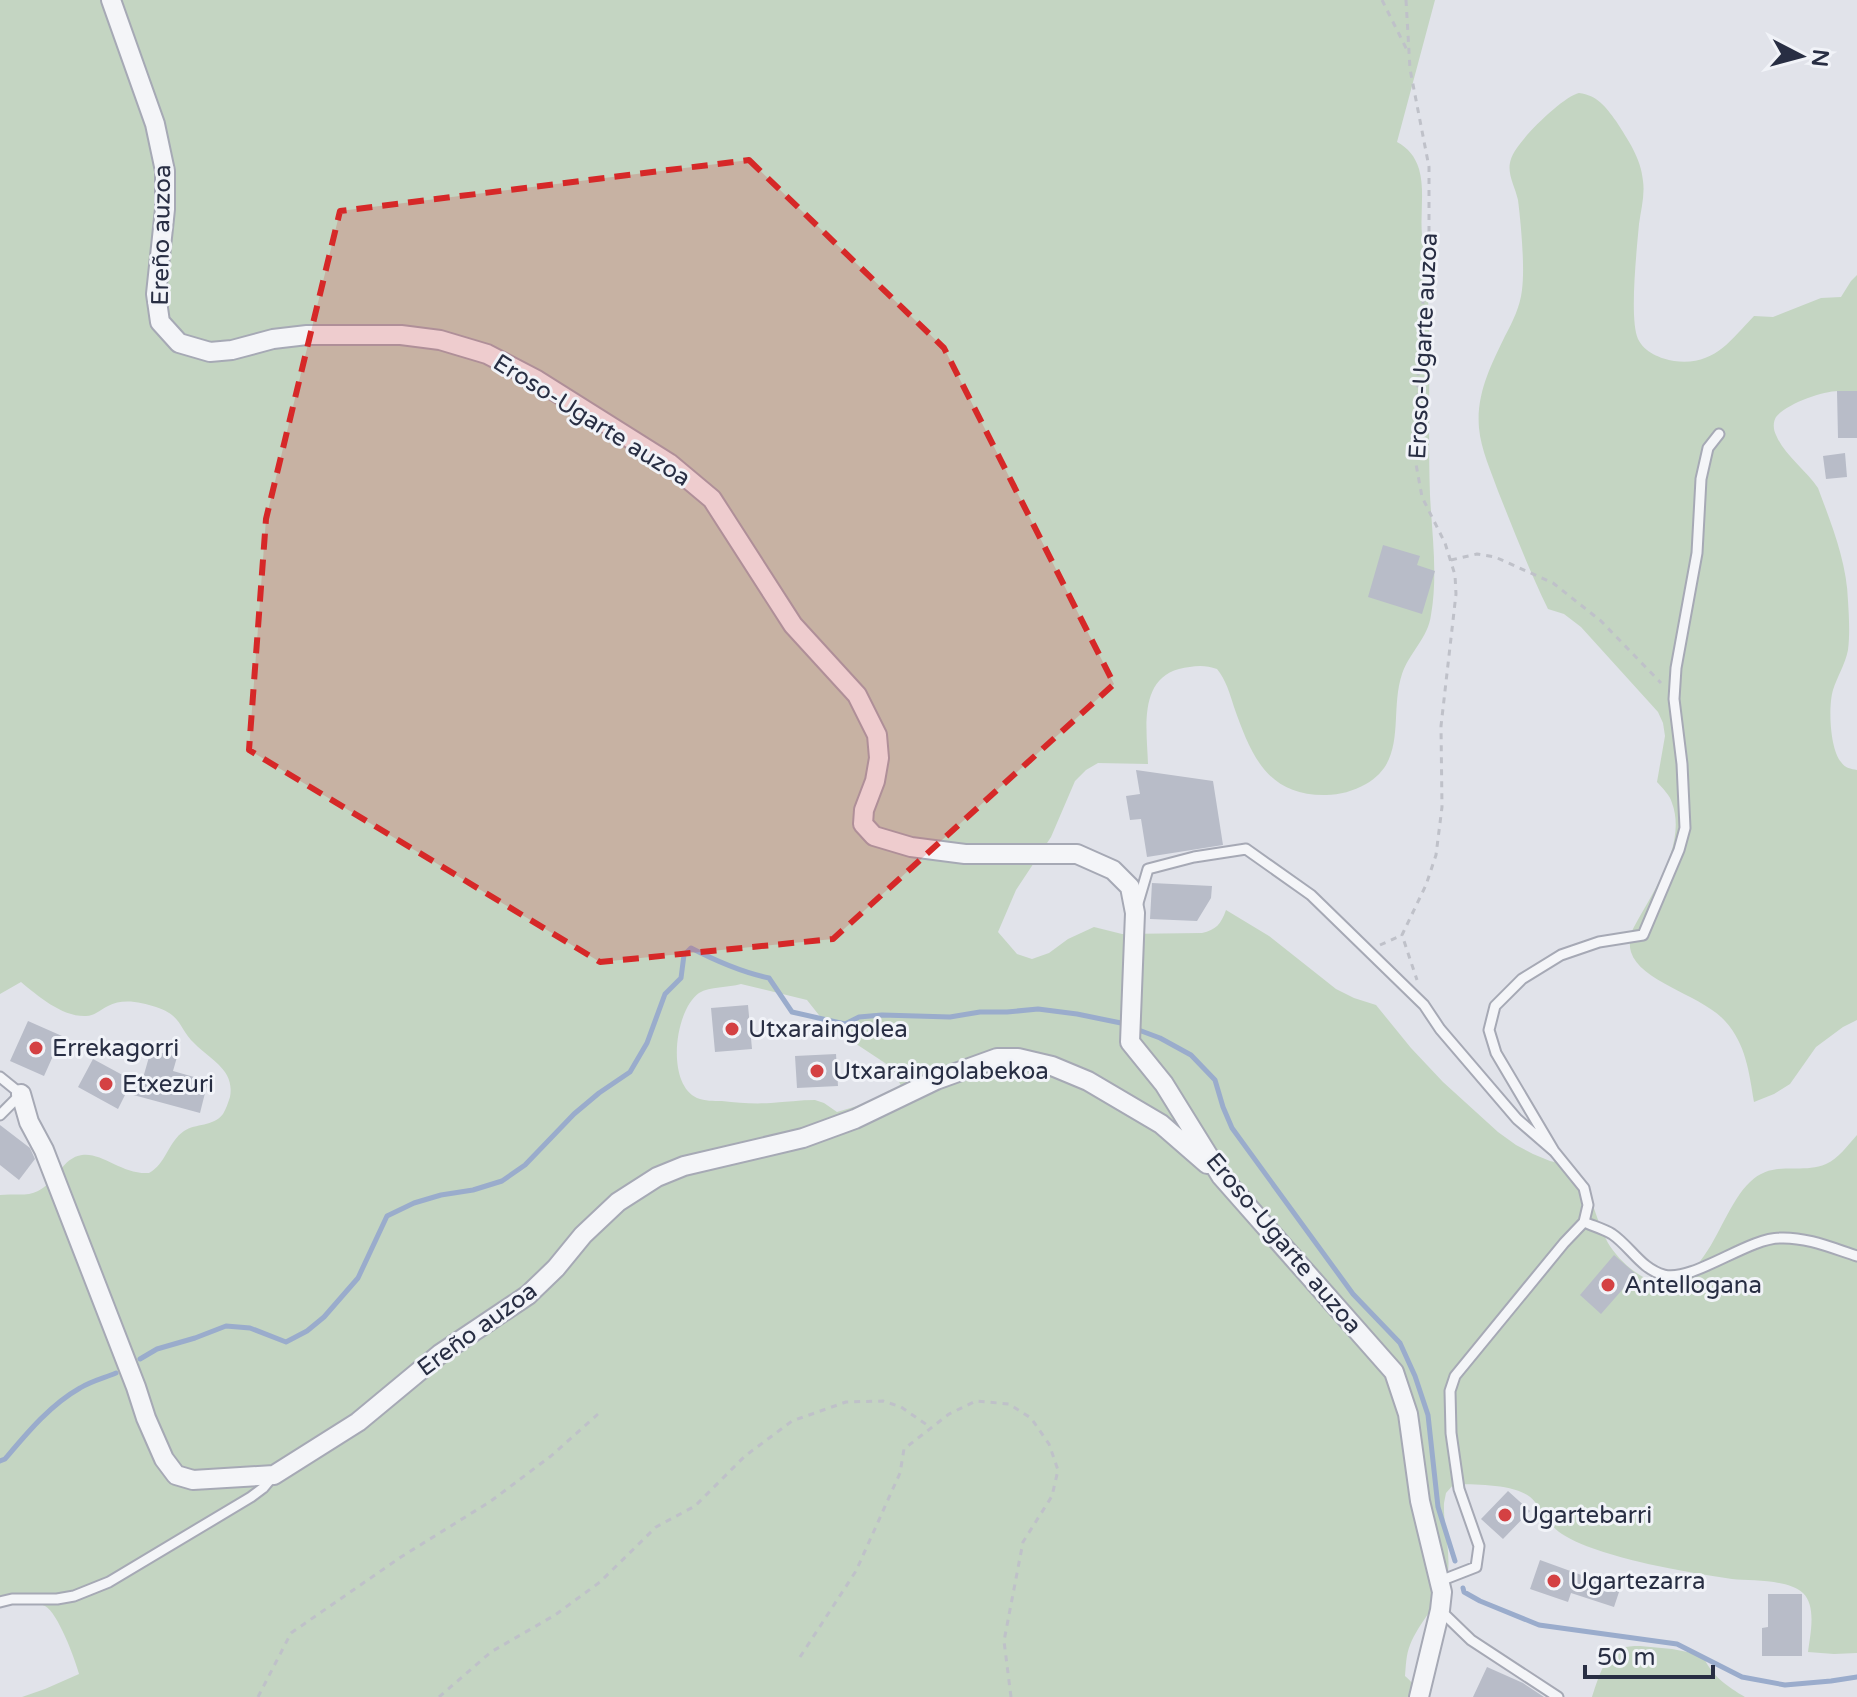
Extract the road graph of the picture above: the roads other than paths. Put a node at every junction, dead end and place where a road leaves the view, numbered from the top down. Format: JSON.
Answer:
{"nodes":[{"id":1,"x":111,"y":0,"type":"edge"},
{"id":2,"x":401,"y":335,"type":"joint"},
{"id":3,"x":1719,"y":434,"type":"dead end"},
{"id":4,"x":1135,"y":913,"type":"junction"},
{"id":5,"x":0,"y":1077,"type":"edge"},
{"id":6,"x":21,"y":1094,"type":"junction"},
{"id":7,"x":0,"y":1115,"type":"edge"},
{"id":8,"x":1554,"y":1151,"type":"junction"},
{"id":9,"x":1221,"y":1176,"type":"junction"},
{"id":10,"x":1584,"y":1222,"type":"junction"},
{"id":11,"x":1857,"y":1256,"type":"edge"},
{"id":12,"x":274,"y":1475,"type":"junction"},
{"id":13,"x":1440,"y":1581,"type":"junction"},
{"id":14,"x":0,"y":1602,"type":"edge"},
{"id":15,"x":1440,"y":1610,"type":"junction"},
{"id":16,"x":1419,"y":1697,"type":"edge"},
{"id":17,"x":1558,"y":1697,"type":"edge"}],
"edges":[{"from":1,"to":2,"type":"street","name":"Ereño auzoa"},
{"from":2,"to":4,"type":"street","name":"Eroso-Ugarte auzoa"},
{"from":3,"to":8,"type":"lane","name":"Eroso-Ugarte auzoa"},
{"from":4,"to":8,"type":"lane","name":"Eroso-Ugarte auzoa"},
{"from":4,"to":9,"type":"street","name":"Eroso-Ugarte auzoa"},
{"from":5,"to":6,"type":"lane"},
{"from":6,"to":7,"type":"lane"},
{"from":6,"to":12,"type":"street","name":"Ereño auzoa"},
{"from":8,"to":10,"type":"lane","name":"Eroso-Ugarte auzoa"},
{"from":9,"to":12,"type":"street","name":"Ereño auzoa"},
{"from":9,"to":13,"type":"street","name":"Eroso-Ugarte auzoa"},
{"from":10,"to":11,"type":"lane"},
{"from":10,"to":13,"type":"lane"},
{"from":12,"to":14,"type":"lane"},
{"from":13,"to":15,"type":"street","name":"Eroso-Ugarte auzoa"},
{"from":15,"to":16,"type":"street","name":"Eroso-Ugarte auzoa"},
{"from":15,"to":17,"type":"lane"}]}
